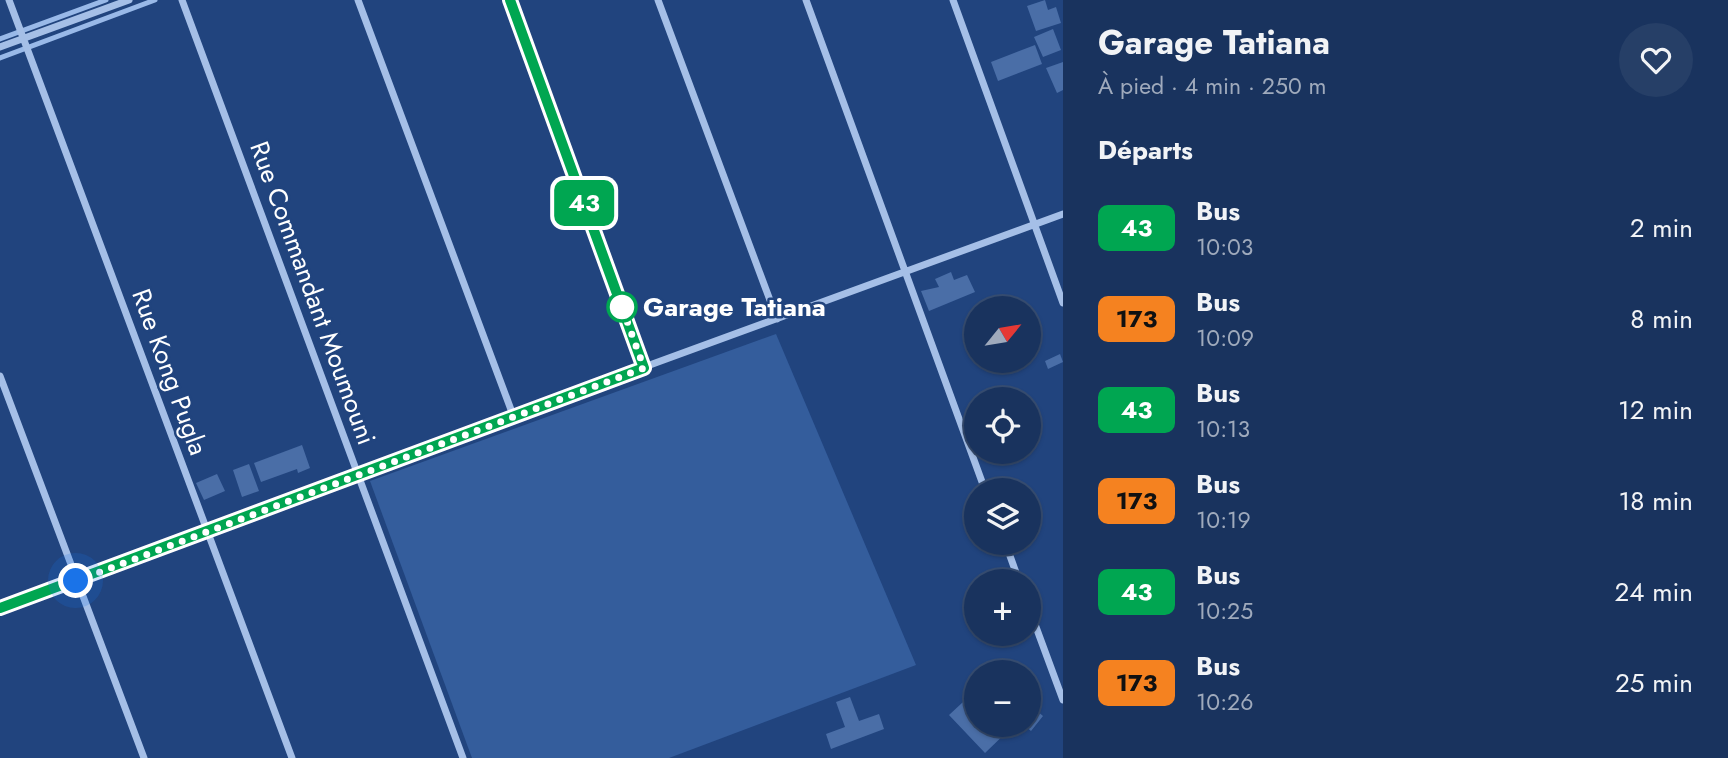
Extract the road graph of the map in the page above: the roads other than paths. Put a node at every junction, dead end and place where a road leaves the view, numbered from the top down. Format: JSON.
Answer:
{"nodes":[{"id":1,"x":9,"y":0,"type":"edge"},
{"id":2,"x":129,"y":0,"type":"edge"},
{"id":3,"x":182,"y":0,"type":"edge"},
{"id":4,"x":358,"y":0,"type":"edge"},
{"id":5,"x":510,"y":0,"type":"edge"},
{"id":6,"x":658,"y":0,"type":"edge"},
{"id":7,"x":806,"y":0,"type":"edge"},
{"id":8,"x":953,"y":0,"type":"edge"},
{"id":9,"x":23,"y":38,"type":"junction"},
{"id":10,"x":0,"y":47,"type":"edge"},
{"id":11,"x":1063,"y":214,"type":"edge"},
{"id":12,"x":1035,"y":225,"type":"junction"},
{"id":13,"x":905,"y":273,"type":"junction"},
{"id":14,"x":1063,"y":303,"type":"edge"},
{"id":15,"x":777,"y":319,"type":"junction"},
{"id":16,"x":644,"y":368,"type":"junction"},
{"id":17,"x":0,"y":376,"type":"edge"},
{"id":18,"x":513,"y":415,"type":"junction"},
{"id":19,"x":357,"y":474,"type":"junction"},
{"id":20,"x":981,"y":478,"type":"edge"},
{"id":21,"x":207,"y":531,"type":"junction"},
{"id":22,"x":76,"y":581,"type":"junction"},
{"id":23,"x":0,"y":608,"type":"edge"},
{"id":24,"x":1041,"y":640,"type":"edge"},
{"id":25,"x":1063,"y":700,"type":"edge"},
{"id":26,"x":144,"y":758,"type":"edge"},
{"id":27,"x":292,"y":758,"type":"edge"},
{"id":28,"x":463,"y":758,"type":"edge"}],
"edges":[{"from":1,"to":9,"type":"street","name":"Rue Kong Pugla"},
{"from":2,"to":9,"type":"street"},
{"from":3,"to":19,"type":"street","name":"Rue Commandant Moumouni"},
{"from":4,"to":18,"type":"street"},
{"from":5,"to":16,"type":"street"},
{"from":6,"to":15,"type":"street"},
{"from":7,"to":13,"type":"street"},
{"from":8,"to":12,"type":"street"},
{"from":9,"to":10,"type":"street"},
{"from":9,"to":21,"type":"street","name":"Rue Kong Pugla"},
{"from":11,"to":12,"type":"street"},
{"from":12,"to":13,"type":"street"},
{"from":12,"to":14,"type":"street"},
{"from":13,"to":15,"type":"street"},
{"from":13,"to":20,"type":"street"},
{"from":15,"to":16,"type":"street"},
{"from":16,"to":18,"type":"street"},
{"from":17,"to":22,"type":"street"},
{"from":18,"to":19,"type":"street"},
{"from":19,"to":21,"type":"street"},
{"from":19,"to":28,"type":"street","name":"Rue Commandant Moumouni"},
{"from":21,"to":22,"type":"street"},
{"from":21,"to":27,"type":"street","name":"Rue Kong Pugla"},
{"from":22,"to":23,"type":"street"},
{"from":22,"to":26,"type":"street"},
{"from":24,"to":25,"type":"street"}]}
